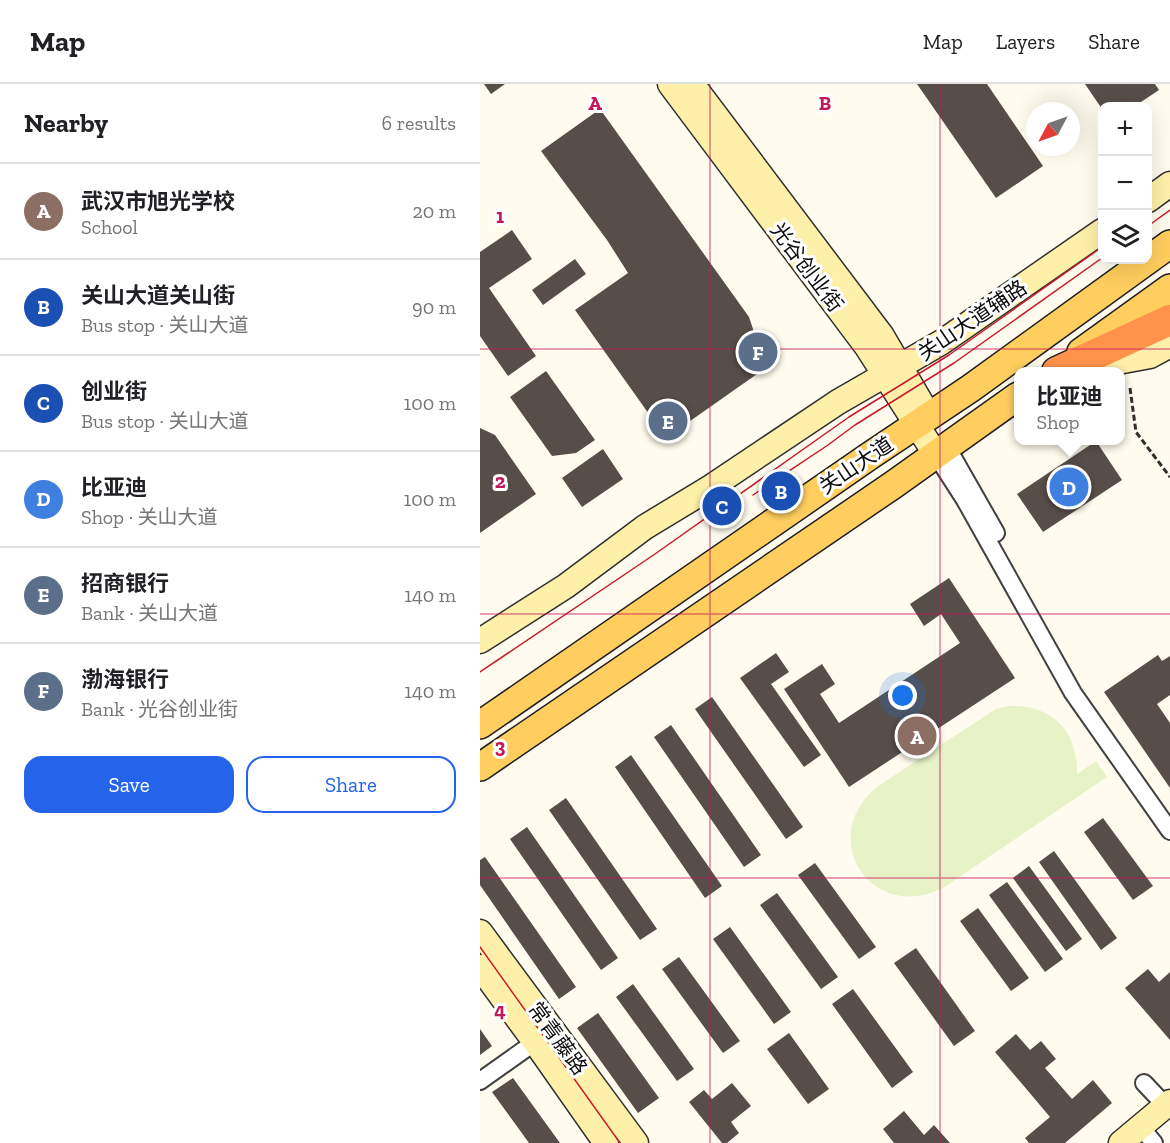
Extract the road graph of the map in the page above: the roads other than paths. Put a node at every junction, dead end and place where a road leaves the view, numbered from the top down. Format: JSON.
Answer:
{"nodes":[{"id":1,"x":670,"y":84,"type":"edge"},
{"id":2,"x":692,"y":84,"type":"edge"},
{"id":3,"x":1170,"y":184,"type":"edge"},
{"id":4,"x":1152,"y":197,"type":"edge"},
{"id":5,"x":1098,"y":234,"type":"edge"},
{"id":6,"x":1170,"y":244,"type":"edge"},
{"id":7,"x":1170,"y":288,"type":"edge"},
{"id":8,"x":1170,"y":320,"type":"edge"},
{"id":9,"x":1170,"y":345,"type":"edge"},
{"id":10,"x":1062,"y":367,"type":"edge"},
{"id":11,"x":1066,"y":367,"type":"edge"},
{"id":12,"x":1094,"y":367,"type":"edge"},
{"id":13,"x":892,"y":371,"type":"junction"},
{"id":14,"x":1014,"y":399,"type":"edge"},
{"id":15,"x":923,"y":420,"type":"junction"},
{"id":16,"x":942,"y":451,"type":"junction"},
{"id":17,"x":480,"y":640,"type":"edge"},
{"id":18,"x":480,"y":725,"type":"edge"},
{"id":19,"x":480,"y":767,"type":"edge"},
{"id":20,"x":1170,"y":817,"type":"edge"},
{"id":21,"x":1170,"y":831,"type":"edge"},
{"id":22,"x":480,"y":932,"type":"edge"},
{"id":23,"x":480,"y":967,"type":"edge"},
{"id":24,"x":535,"y":1042,"type":"junction"},
{"id":25,"x":480,"y":1081,"type":"edge"},
{"id":26,"x":1144,"y":1083,"type":"dead end"},
{"id":27,"x":1167,"y":1103,"type":"edge"},
{"id":28,"x":1147,"y":1135,"type":"edge"},
{"id":29,"x":606,"y":1143,"type":"edge"},
{"id":30,"x":636,"y":1143,"type":"edge"},
{"id":31,"x":1121,"y":1143,"type":"edge"}],
"edges":[{"from":1,"to":13,"type":"main road","name":"光谷创业街"},
{"from":2,"to":13,"type":"main road","name":"光谷创业街"},
{"from":3,"to":4,"type":"main road"},
{"from":5,"to":13,"type":"main road","name":"关山大道辅路"},
{"from":6,"to":15,"type":"main road","name":"关山大道"},
{"from":7,"to":10,"type":"main road"},
{"from":8,"to":11,"type":"highway"},
{"from":9,"to":12,"type":"main road"},
{"from":13,"to":15,"type":"main road","name":"光谷创业街"},
{"from":13,"to":17,"type":"main road","name":"关山大道辅路"},
{"from":14,"to":16,"type":"main road","name":"关山大道"},
{"from":15,"to":16,"type":"main road","name":"光谷创业街"},
{"from":15,"to":18,"type":"main road","name":"关山大道"},
{"from":16,"to":19,"type":"main road","name":"关山大道"},
{"from":16,"to":20,"type":"street"},
{"from":16,"to":21,"type":"street"},
{"from":22,"to":30,"type":"main road","name":"常青藤路"},
{"from":23,"to":24,"type":"main road","name":"常青藤路"},
{"from":24,"to":25,"type":"street"},
{"from":24,"to":29,"type":"main road","name":"常青藤路"},
{"from":26,"to":27,"type":"street"},
{"from":27,"to":28,"type":"main road"},
{"from":28,"to":31,"type":"main road"}]}
